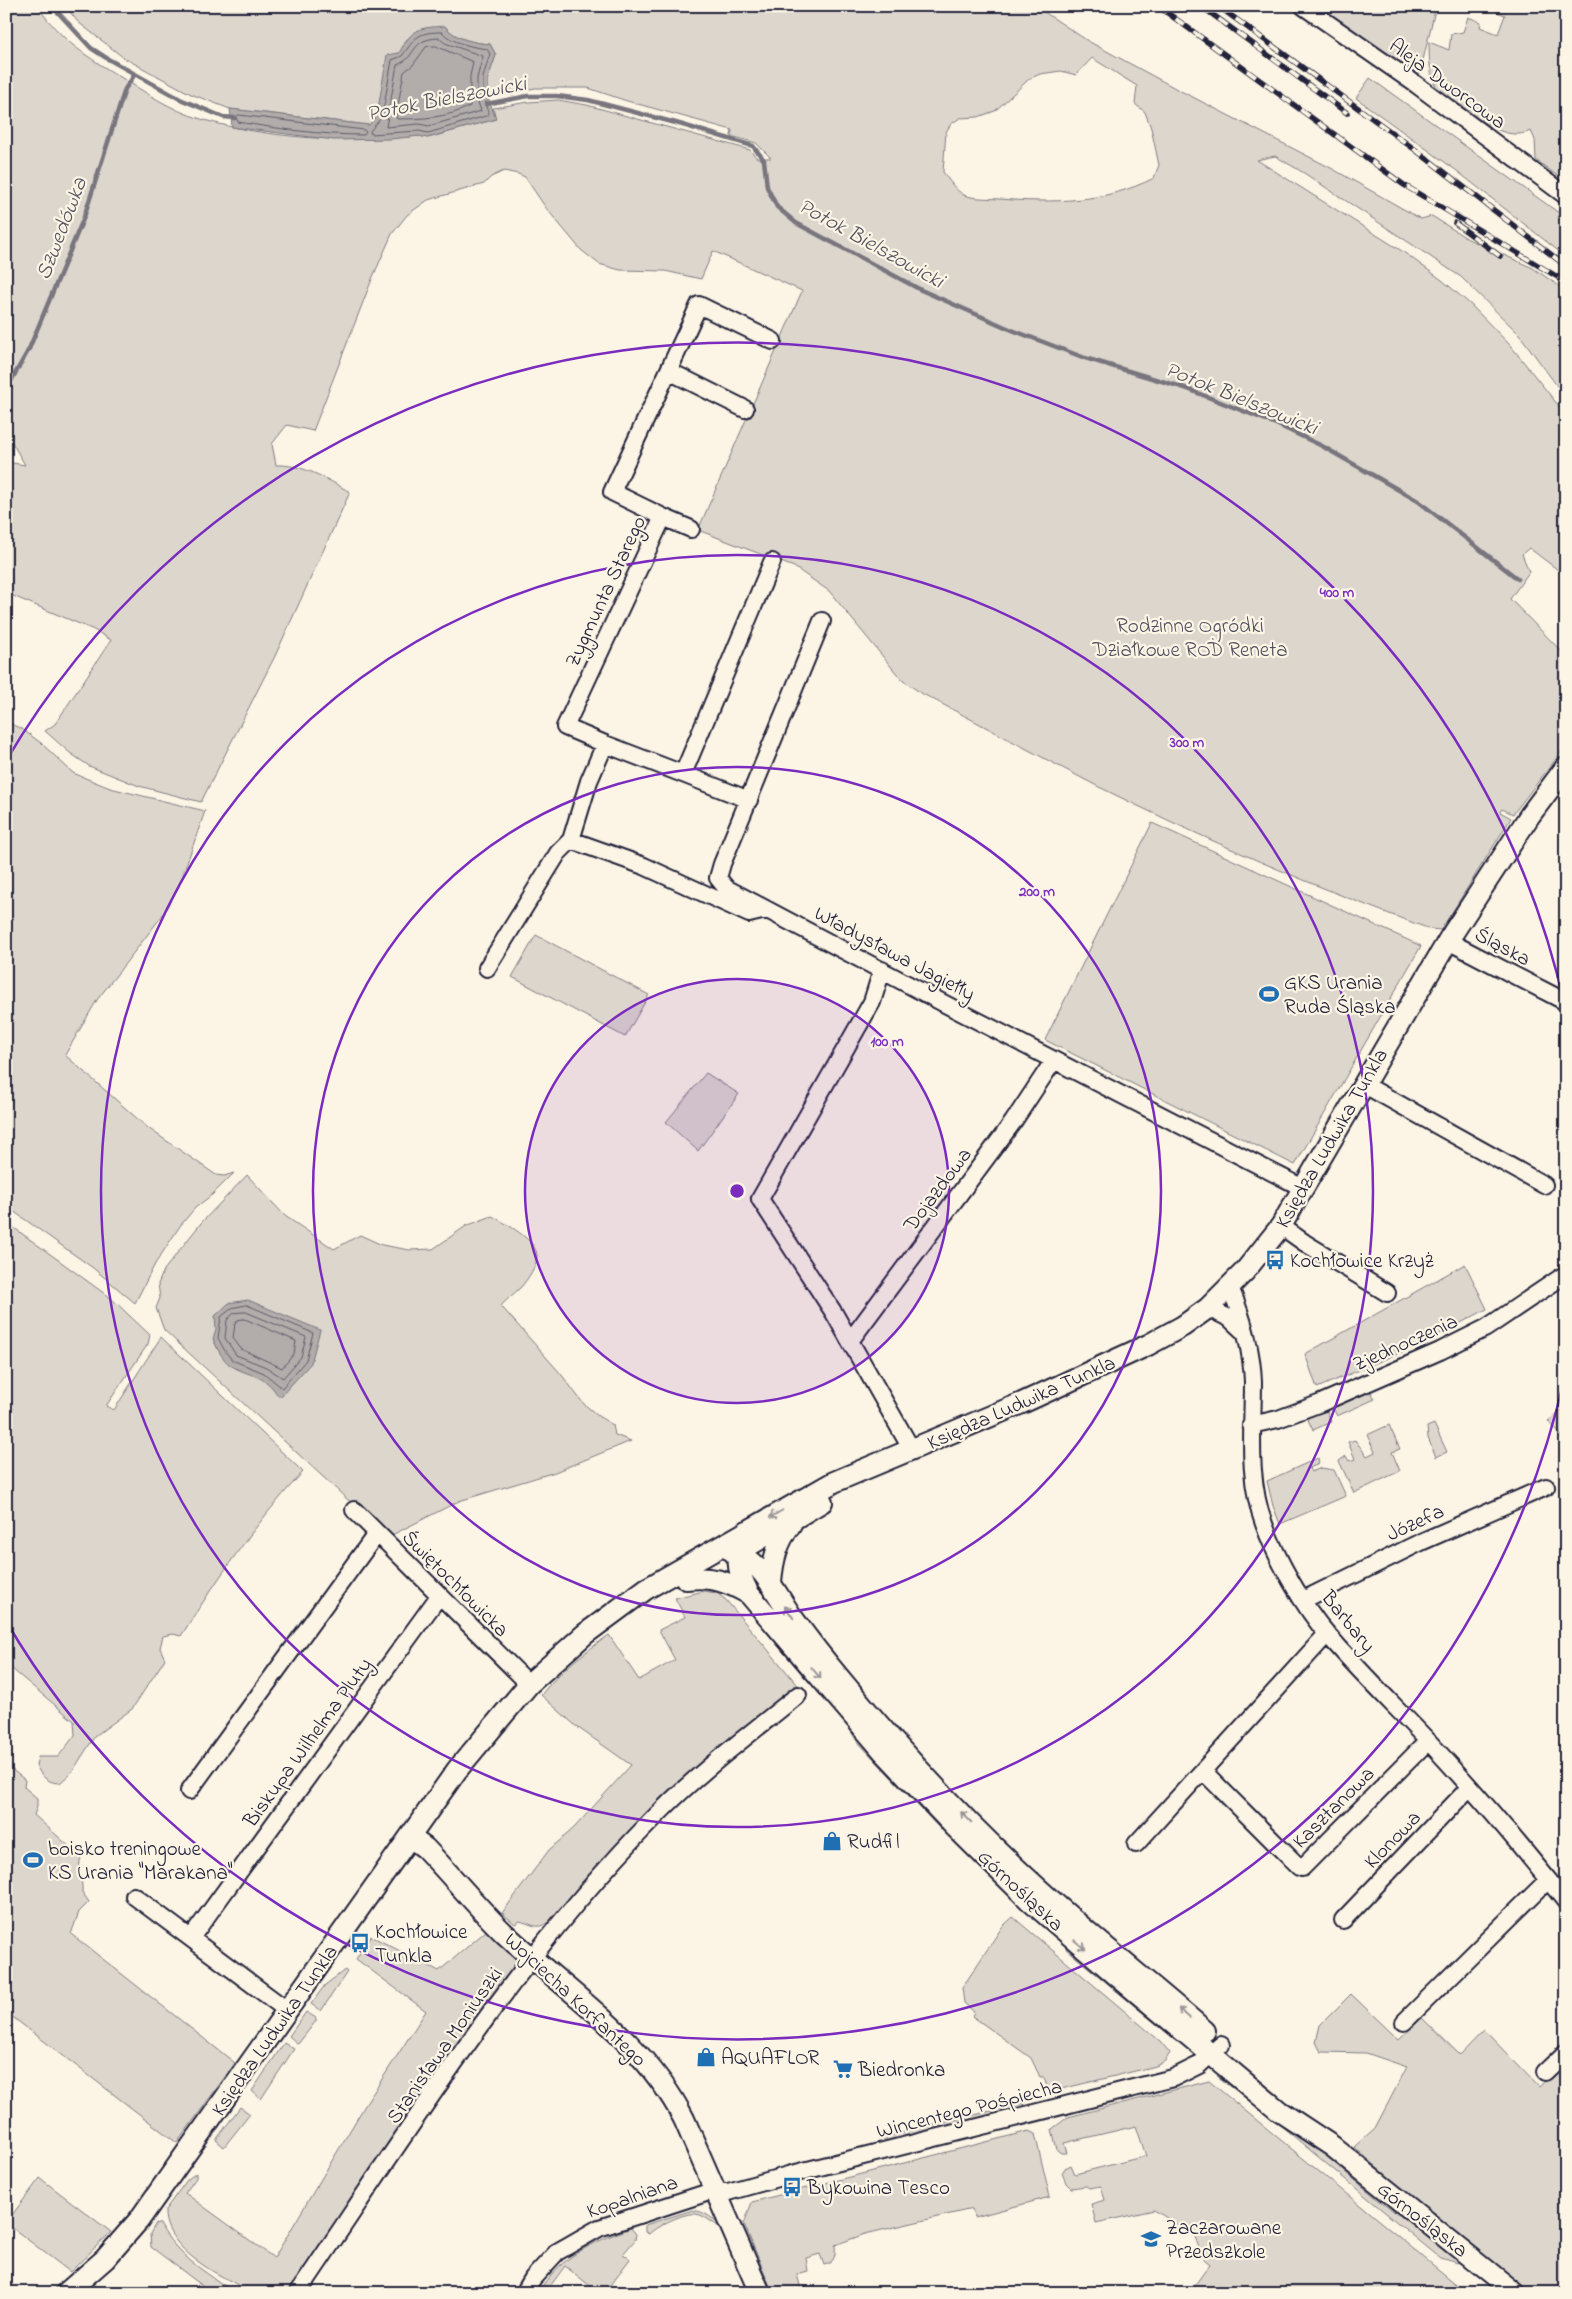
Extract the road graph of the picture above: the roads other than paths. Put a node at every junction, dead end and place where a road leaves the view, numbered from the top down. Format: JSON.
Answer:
{"nodes":[{"id":1,"x":1303,"y":6,"type":"edge"},
{"id":2,"x":1566,"y":196,"type":"edge"},
{"id":3,"x":773,"y":341,"type":"dead end"},
{"id":4,"x":669,"y":371,"type":"junction"},
{"id":5,"x":745,"y":409,"type":"dead end"},
{"id":6,"x":664,"y":517,"type":"junction"},
{"id":7,"x":691,"y":530,"type":"dead end"},
{"id":8,"x":772,"y":562,"type":"dead end"},
{"id":9,"x":822,"y":621,"type":"dead end"},
{"id":10,"x":605,"y":744,"type":"junction"},
{"id":11,"x":1566,"y":767,"type":"edge"},
{"id":12,"x":683,"y":774,"type":"junction"},
{"id":13,"x":749,"y":800,"type":"junction"},
{"id":14,"x":571,"y":840,"type":"junction"},
{"id":15,"x":766,"y":910,"type":"junction"},
{"id":16,"x":1448,"y":940,"type":"junction"},
{"id":17,"x":487,"y":968,"type":"dead end"},
{"id":18,"x":882,"y":970,"type":"junction"},
{"id":19,"x":1566,"y":1002,"type":"edge"},
{"id":20,"x":1054,"y":1060,"type":"junction"},
{"id":21,"x":1363,"y":1084,"type":"junction"},
{"id":22,"x":1544,"y":1184,"type":"dead end"},
{"id":23,"x":1303,"y":1188,"type":"junction"},
{"id":24,"x":1281,"y":1226,"type":"junction"},
{"id":25,"x":1566,"y":1274,"type":"edge"},
{"id":26,"x":1230,"y":1287,"type":"junction"},
{"id":27,"x":1387,"y":1293,"type":"dead end"},
{"id":28,"x":1208,"y":1308,"type":"junction"},
{"id":29,"x":1243,"y":1331,"type":"junction"},
{"id":30,"x":850,"y":1341,"type":"junction"},
{"id":31,"x":1251,"y":1425,"type":"junction"},
{"id":32,"x":912,"y":1450,"type":"junction"},
{"id":33,"x":893,"y":1458,"type":"junction"},
{"id":34,"x":1546,"y":1487,"type":"dead end"},
{"id":35,"x":354,"y":1510,"type":"dead end"},
{"id":36,"x":795,"y":1519,"type":"junction"},
{"id":37,"x":746,"y":1531,"type":"junction"},
{"id":38,"x":377,"y":1533,"type":"junction"},
{"id":39,"x":719,"y":1546,"type":"junction"},
{"id":40,"x":738,"y":1552,"type":"junction"},
{"id":41,"x":686,"y":1579,"type":"junction"},
{"id":42,"x":771,"y":1582,"type":"junction"},
{"id":43,"x":749,"y":1594,"type":"junction"},
{"id":44,"x":439,"y":1596,"type":"junction"},
{"id":45,"x":1303,"y":1600,"type":"junction"},
{"id":46,"x":618,"y":1609,"type":"junction"},
{"id":47,"x":1326,"y":1634,"type":"junction"},
{"id":48,"x":529,"y":1684,"type":"junction"},
{"id":49,"x":798,"y":1695,"type":"dead end"},
{"id":50,"x":1428,"y":1741,"type":"junction"},
{"id":51,"x":1203,"y":1772,"type":"junction"},
{"id":52,"x":1470,"y":1787,"type":"junction"},
{"id":53,"x":189,"y":1791,"type":"dead end"},
{"id":54,"x":410,"y":1837,"type":"junction"},
{"id":55,"x":1136,"y":1844,"type":"dead end"},
{"id":56,"x":1548,"y":1880,"type":"junction"},
{"id":57,"x":134,"y":1896,"type":"dead end"},
{"id":58,"x":1566,"y":1902,"type":"edge"},
{"id":59,"x":1343,"y":1920,"type":"dead end"},
{"id":60,"x":191,"y":1938,"type":"junction"},
{"id":61,"x":532,"y":1958,"type":"junction"},
{"id":62,"x":288,"y":2011,"type":"junction"},
{"id":63,"x":1404,"y":2022,"type":"dead end"},
{"id":64,"x":1217,"y":2050,"type":"junction"},
{"id":65,"x":1566,"y":2052,"type":"edge"},
{"id":66,"x":1546,"y":2072,"type":"dead end"},
{"id":67,"x":718,"y":2193,"type":"junction"},
{"id":68,"x":66,"y":2293,"type":"edge"},
{"id":69,"x":298,"y":2293,"type":"edge"},
{"id":70,"x":524,"y":2293,"type":"edge"},
{"id":71,"x":760,"y":2293,"type":"edge"},
{"id":72,"x":1515,"y":2293,"type":"edge"}],
"edges":[{"from":1,"to":2,"type":"street","name":"Aleja Dworcowa"},
{"from":3,"to":4,"type":"street","name":"Zygmunta Starego"},
{"from":4,"to":5,"type":"street"},
{"from":4,"to":6,"type":"street","name":"Zygmunta Starego"},
{"from":6,"to":7,"type":"street"},
{"from":6,"to":10,"type":"street","name":"Zygmunta Starego"},
{"from":8,"to":12,"type":"street"},
{"from":9,"to":13,"type":"street","name":"Władysława Jagiełły"},
{"from":10,"to":12,"type":"street"},
{"from":10,"to":14,"type":"street"},
{"from":11,"to":16,"type":"street","name":"Księdza Ludwika Tunkla"},
{"from":12,"to":13,"type":"street"},
{"from":13,"to":15,"type":"street","name":"Władysława Jagiełły"},
{"from":14,"to":15,"type":"street"},
{"from":14,"to":17,"type":"street"},
{"from":15,"to":18,"type":"street","name":"Władysława Jagiełły"},
{"from":16,"to":19,"type":"street","name":"Śląska"},
{"from":16,"to":21,"type":"street","name":"Księdza Ludwika Tunkla"},
{"from":18,"to":20,"type":"street","name":"Władysława Jagiełły"},
{"from":18,"to":30,"type":"street"},
{"from":20,"to":23,"type":"street","name":"Władysława Jagiełły"},
{"from":20,"to":30,"type":"street","name":"Dojazdowa"},
{"from":21,"to":22,"type":"street"},
{"from":21,"to":23,"type":"street","name":"Księdza Ludwika Tunkla"},
{"from":23,"to":24,"type":"street","name":"Księdza Ludwika Tunkla"},
{"from":24,"to":26,"type":"street","name":"Księdza Ludwika Tunkla"},
{"from":24,"to":27,"type":"street"},
{"from":25,"to":31,"type":"street","name":"Zjednoczenia"},
{"from":26,"to":28,"type":"street","name":"Księdza Ludwika Tunkla"},
{"from":26,"to":29,"type":"street","name":"Barbary"},
{"from":28,"to":29,"type":"street"},
{"from":28,"to":32,"type":"street","name":"Księdza Ludwika Tunkla"},
{"from":29,"to":31,"type":"street","name":"Barbary"},
{"from":30,"to":32,"type":"street"},
{"from":31,"to":45,"type":"street","name":"Barbary"},
{"from":32,"to":33,"type":"street","name":"Księdza Ludwika Tunkla"},
{"from":33,"to":36,"type":"street","name":"Księdza Ludwika Tunkla"},
{"from":33,"to":37,"type":"street","name":"Księdza Ludwika Tunkla","one_way":true},
{"from":34,"to":45,"type":"street","name":"Józefa"},
{"from":35,"to":38,"type":"street","name":"Świętochłowicka"},
{"from":36,"to":40,"type":"street","name":"Księdza Ludwika Tunkla"},
{"from":36,"to":42,"type":"street"},
{"from":37,"to":39,"type":"street","name":"Księdza Ludwika Tunkla"},
{"from":37,"to":40,"type":"street","name":"Górnośląska"},
{"from":38,"to":44,"type":"street","name":"Świętochłowicka"},
{"from":38,"to":53,"type":"street"},
{"from":39,"to":40,"type":"street","name":"Górnośląska"},
{"from":39,"to":46,"type":"street","name":"Księdza Ludwika Tunkla"},
{"from":40,"to":41,"type":"street","name":"Księdza Ludwika Tunkla"},
{"from":40,"to":42,"type":"street","name":"Górnośląska"},
{"from":40,"to":43,"type":"street","name":"Górnośląska"},
{"from":41,"to":43,"type":"street","name":"Górnośląska"},
{"from":41,"to":46,"type":"street","name":"Księdza Ludwika Tunkla"},
{"from":64,"to":42,"type":"street","name":"Górnośląska","one_way":true},
{"from":43,"to":64,"type":"street","name":"Górnośląska","one_way":true},
{"from":44,"to":48,"type":"street","name":"Świętochłowicka"},
{"from":44,"to":60,"type":"street","name":"Biskupa Wilhelma Pluty"},
{"from":45,"to":47,"type":"street","name":"Barbary"},
{"from":46,"to":48,"type":"street","name":"Księdza Ludwika Tunkla"},
{"from":47,"to":50,"type":"street","name":"Barbary"},
{"from":47,"to":51,"type":"street"},
{"from":48,"to":54,"type":"street","name":"Księdza Ludwika Tunkla"},
{"from":49,"to":61,"type":"street","name":"Stanisława Moniuszki"},
{"from":50,"to":51,"type":"street","name":"Kasztanowa"},
{"from":50,"to":52,"type":"street","name":"Barbary"},
{"from":51,"to":55,"type":"street"},
{"from":52,"to":56,"type":"street","name":"Barbary"},
{"from":52,"to":59,"type":"street","name":"Klonowa"},
{"from":54,"to":61,"type":"street","name":"Wojciecha Korfantego"},
{"from":54,"to":62,"type":"street","name":"Księdza Ludwika Tunkla"},
{"from":56,"to":58,"type":"street","name":"Barbary"},
{"from":56,"to":63,"type":"street"},
{"from":57,"to":60,"type":"street"},
{"from":60,"to":62,"type":"street"},
{"from":61,"to":67,"type":"street","name":"Wojciecha Korfantego"},
{"from":61,"to":69,"type":"street","name":"Stanisława Moniuszki"},
{"from":62,"to":68,"type":"street","name":"Księdza Ludwika Tunkla"},
{"from":64,"to":67,"type":"street","name":"Wincentego Pośpiecha"},
{"from":64,"to":72,"type":"street","name":"Górnośląska"},
{"from":65,"to":66,"type":"street"},
{"from":67,"to":70,"type":"street","name":"Kopalniana"},
{"from":67,"to":71,"type":"street","name":"Wojciecha Korfantego"}]}
